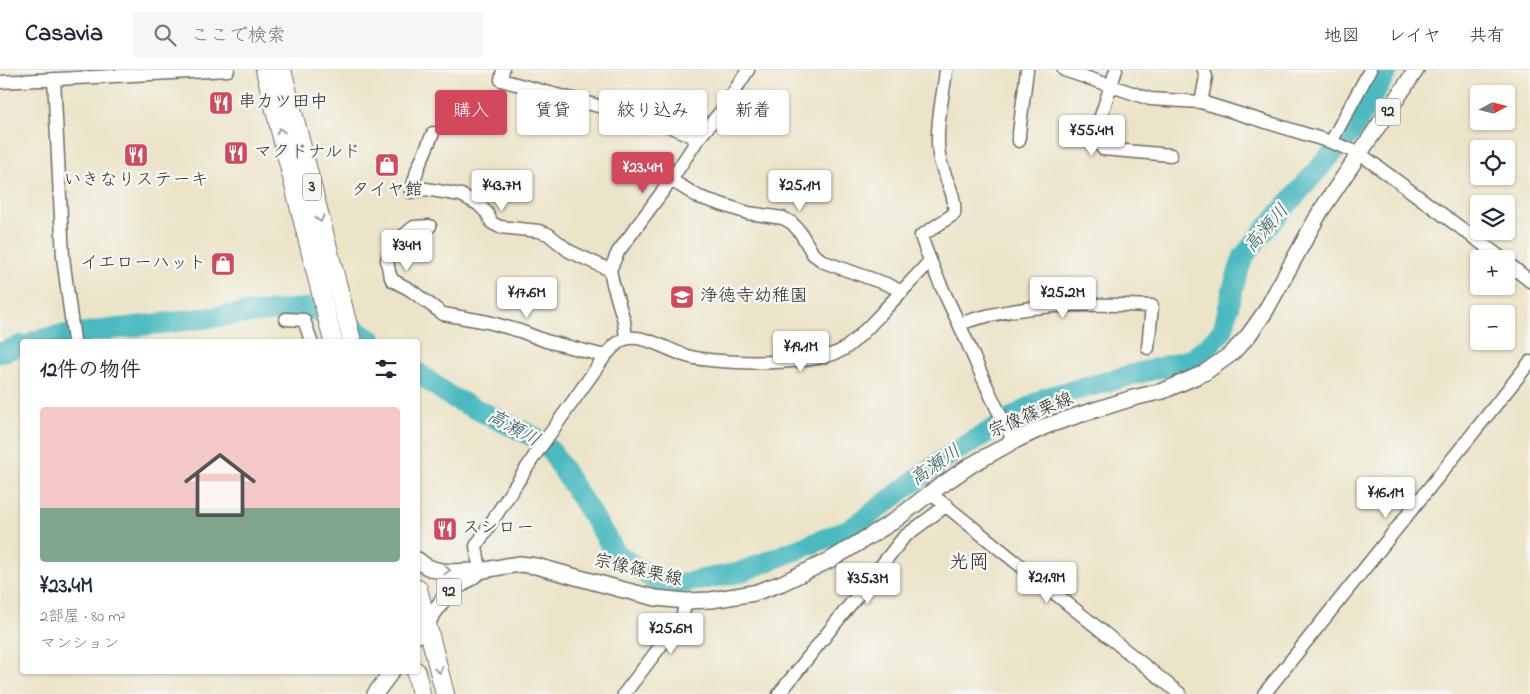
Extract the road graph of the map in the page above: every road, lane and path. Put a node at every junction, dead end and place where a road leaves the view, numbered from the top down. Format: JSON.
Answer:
{"nodes":[{"id":1,"x":227,"y":70,"type":"edge"},
{"id":2,"x":265,"y":70,"type":"edge"},
{"id":3,"x":282,"y":70,"type":"edge"},
{"id":4,"x":503,"y":70,"type":"edge"},
{"id":5,"x":748,"y":70,"type":"edge"},
{"id":6,"x":946,"y":70,"type":"edge"},
{"id":7,"x":1027,"y":70,"type":"edge"},
{"id":8,"x":1064,"y":70,"type":"edge"},
{"id":9,"x":1116,"y":70,"type":"edge"},
{"id":10,"x":1204,"y":70,"type":"edge"},
{"id":11,"x":1370,"y":70,"type":"edge"},
{"id":12,"x":1416,"y":70,"type":"edge"},
{"id":13,"x":54,"y":79,"type":"junction"},
{"id":14,"x":0,"y":82,"type":"edge"},
{"id":15,"x":1112,"y":86,"type":"junction"},
{"id":16,"x":1201,"y":102,"type":"junction"},
{"id":17,"x":433,"y":133,"type":"dead end"},
{"id":18,"x":698,"y":139,"type":"junction"},
{"id":19,"x":1020,"y":140,"type":"dead end"},
{"id":20,"x":1333,"y":143,"type":"junction"},
{"id":21,"x":1354,"y":152,"type":"junction"},
{"id":22,"x":1171,"y":155,"type":"dead end"},
{"id":23,"x":671,"y":180,"type":"junction"},
{"id":24,"x":430,"y":226,"type":"dead end"},
{"id":25,"x":1490,"y":250,"type":"edge"},
{"id":26,"x":929,"y":262,"type":"junction"},
{"id":27,"x":1515,"y":269,"type":"edge"},
{"id":28,"x":610,"y":270,"type":"junction"},
{"id":29,"x":1530,"y":280,"type":"edge"},
{"id":30,"x":902,"y":292,"type":"junction"},
{"id":31,"x":286,"y":319,"type":"dead end"},
{"id":32,"x":959,"y":324,"type":"junction"},
{"id":33,"x":626,"y":338,"type":"junction"},
{"id":34,"x":74,"y":339,"type":"edge"},
{"id":35,"x":311,"y":339,"type":"edge"},
{"id":36,"x":332,"y":339,"type":"edge"},
{"id":37,"x":351,"y":339,"type":"edge"},
{"id":38,"x":1148,"y":348,"type":"dead end"},
{"id":39,"x":605,"y":356,"type":"junction"},
{"id":40,"x":1530,"y":362,"type":"edge"},
{"id":41,"x":1014,"y":441,"type":"junction"},
{"id":42,"x":930,"y":493,"type":"junction"},
{"id":43,"x":946,"y":505,"type":"junction"},
{"id":44,"x":420,"y":562,"type":"edge"},
{"id":45,"x":480,"y":571,"type":"junction"},
{"id":46,"x":686,"y":601,"type":"junction"},
{"id":47,"x":420,"y":608,"type":"edge"},
{"id":48,"x":422,"y":628,"type":"edge"},
{"id":49,"x":390,"y":674,"type":"edge"},
{"id":50,"x":417,"y":674,"type":"edge"},
{"id":51,"x":375,"y":694,"type":"edge"},
{"id":52,"x":421,"y":694,"type":"edge"},
{"id":53,"x":444,"y":694,"type":"edge"},
{"id":54,"x":624,"y":694,"type":"edge"},
{"id":55,"x":779,"y":694,"type":"edge"},
{"id":56,"x":1180,"y":694,"type":"edge"},
{"id":57,"x":1264,"y":694,"type":"edge"}],
"edges":[{"from":1,"to":13,"type":"street"},
{"from":36,"to":2,"type":"highway","number":"3","one_way":true},
{"from":3,"to":37,"type":"highway","number":"3","one_way":true},
{"from":4,"to":18,"type":"street"},
{"from":5,"to":18,"type":"street"},
{"from":6,"to":26,"type":"street"},
{"from":7,"to":19,"type":"street"},
{"from":8,"to":15,"type":"street"},
{"from":9,"to":15,"type":"street"},
{"from":10,"to":16,"type":"street"},
{"from":11,"to":20,"type":"street"},
{"from":12,"to":21,"type":"main road","name":"宗像篠栗線","number":"92"},
{"from":13,"to":14,"type":"street"},
{"from":13,"to":34,"type":"street"},
{"from":15,"to":16,"type":"street"},
{"from":15,"to":22,"type":"street"},
{"from":16,"to":20,"type":"street"},
{"from":17,"to":28,"type":"street"},
{"from":18,"to":23,"type":"street"},
{"from":20,"to":21,"type":"street"},
{"from":21,"to":25,"type":"street"},
{"from":21,"to":41,"type":"main road","name":"宗像篠栗線","number":"92"},
{"from":23,"to":28,"type":"street"},
{"from":23,"to":30,"type":"street"},
{"from":24,"to":39,"type":"street"},
{"from":26,"to":30,"type":"street"},
{"from":26,"to":32,"type":"street"},
{"from":27,"to":29,"type":"street"},
{"from":28,"to":33,"type":"street"},
{"from":30,"to":33,"type":"street"},
{"from":31,"to":35,"type":"street"},
{"from":32,"to":38,"type":"street"},
{"from":32,"to":41,"type":"street"},
{"from":33,"to":39,"type":"street"},
{"from":39,"to":45,"type":"street"},
{"from":40,"to":57,"type":"street"},
{"from":41,"to":42,"type":"main road","name":"宗像篠栗線","number":"92"},
{"from":42,"to":43,"type":"street"},
{"from":42,"to":46,"type":"main road","name":"宗像篠栗線","number":"92"},
{"from":43,"to":55,"type":"street"},
{"from":43,"to":56,"type":"street"},
{"from":44,"to":45,"type":"main road","one_way":true},
{"from":45,"to":46,"type":"main road","name":"宗像篠栗線","number":"92"},
{"from":45,"to":48,"type":"main road","name":"宗像篠栗線","number":"92"},
{"from":46,"to":54,"type":"street"},
{"from":47,"to":48,"type":"highway"},
{"from":48,"to":53,"type":"highway","one_way":true},
{"from":49,"to":51,"type":"main road"},
{"from":50,"to":52,"type":"highway"}]}
